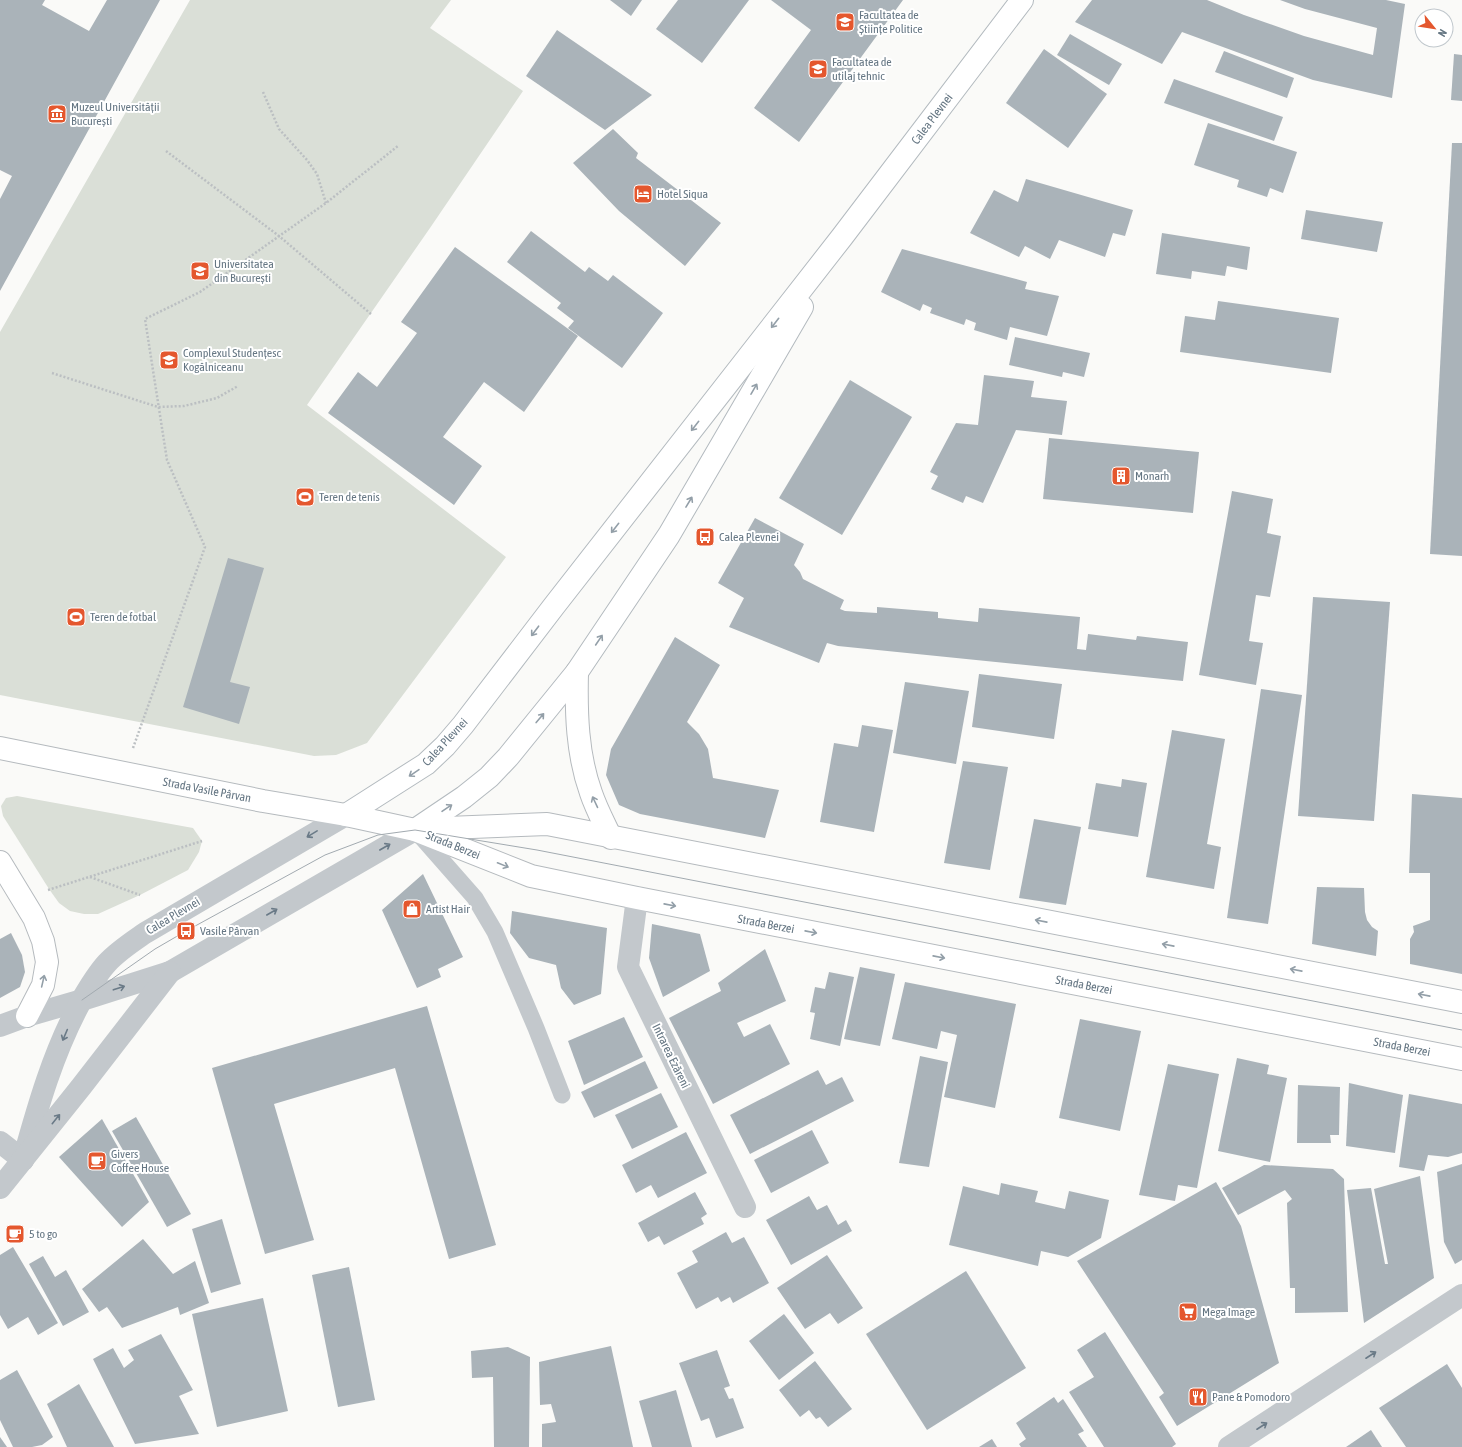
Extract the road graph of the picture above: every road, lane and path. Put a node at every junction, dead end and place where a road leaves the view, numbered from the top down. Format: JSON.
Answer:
{"nodes":[{"id":1,"x":1022,"y":0,"type":"edge"},
{"id":2,"x":263,"y":92,"type":"dead end"},
{"id":3,"x":398,"y":146,"type":"dead end"},
{"id":4,"x":166,"y":151,"type":"dead end"},
{"id":5,"x":326,"y":203,"type":"junction"},
{"id":6,"x":279,"y":236,"type":"junction"},
{"id":7,"x":842,"y":237,"type":"junction"},
{"id":8,"x":371,"y":314,"type":"dead end"},
{"id":9,"x":52,"y":373,"type":"dead end"},
{"id":10,"x":238,"y":386,"type":"dead end"},
{"id":11,"x":158,"y":407,"type":"junction"},
{"id":12,"x":577,"y":672,"type":"junction"},
{"id":13,"x":0,"y":748,"type":"edge"},
{"id":14,"x":124,"y":773,"type":"junction"},
{"id":15,"x":346,"y":815,"type":"junction"},
{"id":16,"x":415,"y":830,"type":"junction"},
{"id":17,"x":611,"y":838,"type":"junction"},
{"id":18,"x":202,"y":841,"type":"dead end"},
{"id":19,"x":0,"y":862,"type":"edge"},
{"id":20,"x":89,"y":876,"type":"junction"},
{"id":21,"x":140,"y":895,"type":"dead end"},
{"id":22,"x":22,"y":898,"type":"junction"},
{"id":23,"x":637,"y":898,"type":"junction"},
{"id":24,"x":170,"y":972,"type":"junction"},
{"id":25,"x":82,"y":1000,"type":"junction"},
{"id":26,"x":1462,"y":1002,"type":"edge"},
{"id":27,"x":27,"y":1016,"type":"junction"},
{"id":28,"x":0,"y":1026,"type":"edge"},
{"id":29,"x":1462,"y":1059,"type":"edge"},
{"id":30,"x":562,"y":1095,"type":"dead end"},
{"id":31,"x":0,"y":1142,"type":"edge"},
{"id":32,"x":23,"y":1160,"type":"junction"},
{"id":33,"x":0,"y":1188,"type":"edge"},
{"id":34,"x":745,"y":1207,"type":"dead end"},
{"id":35,"x":1462,"y":1296,"type":"edge"},
{"id":36,"x":1229,"y":1447,"type":"edge"}],
"edges":[{"from":1,"to":7,"type":"main road","name":"Calea Plevnei"},
{"from":2,"to":5,"type":"path"},
{"from":3,"to":5,"type":"path"},
{"from":4,"to":6,"type":"path"},
{"from":5,"to":6,"type":"path"},
{"from":6,"to":8,"type":"path"},
{"from":6,"to":11,"type":"path"},
{"from":12,"to":7,"type":"main road","name":"Calea Plevnei","one_way":true},
{"from":7,"to":15,"type":"main road","name":"Calea Plevnei","one_way":true},
{"from":9,"to":11,"type":"path"},
{"from":10,"to":11,"type":"path"},
{"from":11,"to":14,"type":"path"},
{"from":16,"to":12,"type":"main road","name":"Calea Plevnei","one_way":true},
{"from":17,"to":12,"type":"main road","one_way":true},
{"from":13,"to":14,"type":"main road","name":"Strada Vasile Pârvan"},
{"from":14,"to":15,"type":"main road","name":"Strada Vasile Pârvan"},
{"from":15,"to":16,"type":"main road","name":"Strada Vasile Pârvan"},
{"from":15,"to":25,"type":"street","name":"Calea Plevnei","one_way":true},
{"from":16,"to":17,"type":"main road","name":"Strada Berzei"},
{"from":16,"to":23,"type":"main road","name":"Strada Berzei","one_way":true},
{"from":24,"to":16,"type":"street","name":"Calea Plevnei","one_way":true},
{"from":16,"to":30,"type":"lane"},
{"from":26,"to":17,"type":"main road","name":"Strada Berzei","one_way":true},
{"from":18,"to":20,"type":"path"},
{"from":19,"to":22,"type":"main road"},
{"from":20,"to":21,"type":"path"},
{"from":20,"to":22,"type":"path"},
{"from":27,"to":22,"type":"main road","one_way":true},
{"from":23,"to":29,"type":"main road","name":"Strada Berzei","one_way":true},
{"from":23,"to":34,"type":"street","name":"Intrarea Ezăreni"},
{"from":25,"to":24,"type":"street","name":"Calea Plevnei","one_way":true},
{"from":32,"to":24,"type":"street","name":"Calea Plevnei","one_way":true},
{"from":25,"to":27,"type":"street","name":"Calea Plevnei"},
{"from":25,"to":32,"type":"street","one_way":true},
{"from":27,"to":28,"type":"street","name":"Calea Plevnei"},
{"from":31,"to":32,"type":"street"},
{"from":32,"to":33,"type":"street","name":"Calea Plevnei"},
{"from":36,"to":35,"type":"street","one_way":true}]}
